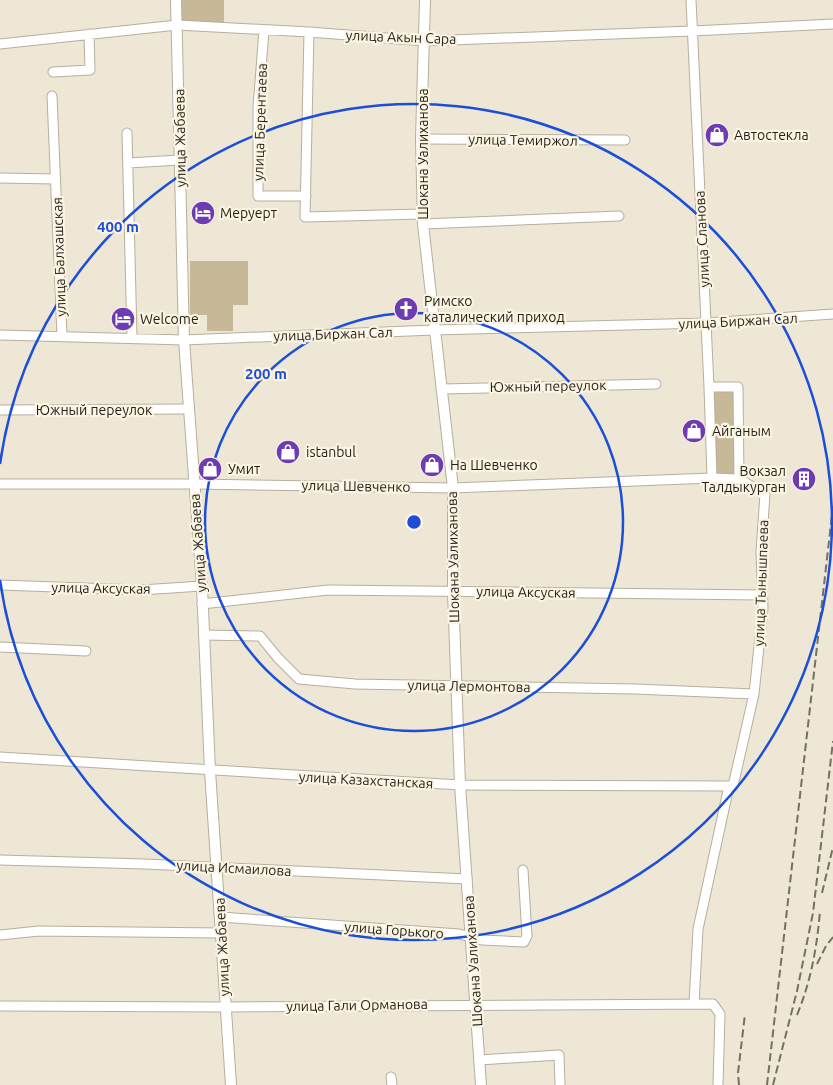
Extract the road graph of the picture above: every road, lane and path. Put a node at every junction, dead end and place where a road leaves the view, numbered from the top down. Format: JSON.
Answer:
{"nodes":[{"id":1,"x":176,"y":0,"type":"edge"},
{"id":2,"x":425,"y":0,"type":"edge"},
{"id":3,"x":691,"y":0,"type":"edge"},
{"id":4,"x":833,"y":24,"type":"edge"},
{"id":5,"x":177,"y":25,"type":"junction"},
{"id":6,"x":264,"y":30,"type":"junction"},
{"id":7,"x":309,"y":32,"type":"junction"},
{"id":8,"x":692,"y":32,"type":"junction"},
{"id":9,"x":89,"y":34,"type":"junction"},
{"id":10,"x":424,"y":41,"type":"junction"},
{"id":11,"x":0,"y":44,"type":"edge"},
{"id":12,"x":53,"y":72,"type":"dead end"},
{"id":13,"x":52,"y":96,"type":"dead end"},
{"id":14,"x":127,"y":133,"type":"dead end"},
{"id":15,"x":421,"y":139,"type":"junction"},
{"id":16,"x":625,"y":140,"type":"dead end"},
{"id":17,"x":180,"y":160,"type":"junction"},
{"id":18,"x":128,"y":163,"type":"junction"},
{"id":19,"x":0,"y":178,"type":"edge"},
{"id":20,"x":55,"y":178,"type":"junction"},
{"id":21,"x":306,"y":196,"type":"junction"},
{"id":22,"x":619,"y":216,"type":"dead end"},
{"id":23,"x":422,"y":219,"type":"junction"},
{"id":24,"x":833,"y":314,"type":"edge"},
{"id":25,"x":706,"y":323,"type":"junction"},
{"id":26,"x":434,"y":330,"type":"junction"},
{"id":27,"x":0,"y":335,"type":"edge"},
{"id":28,"x":62,"y":336,"type":"junction"},
{"id":29,"x":132,"y":338,"type":"junction"},
{"id":30,"x":184,"y":340,"type":"junction"},
{"id":31,"x":656,"y":384,"type":"dead end"},
{"id":32,"x":709,"y":387,"type":"junction"},
{"id":33,"x":440,"y":389,"type":"junction"},
{"id":34,"x":188,"y":409,"type":"junction"},
{"id":35,"x":0,"y":410,"type":"edge"},
{"id":36,"x":712,"y":478,"type":"junction"},
{"id":37,"x":739,"y":480,"type":"junction"},
{"id":38,"x":0,"y":484,"type":"edge"},
{"id":39,"x":194,"y":484,"type":"junction"},
{"id":40,"x":452,"y":488,"type":"junction"},
{"id":41,"x":0,"y":585,"type":"edge"},
{"id":42,"x":202,"y":586,"type":"junction"},
{"id":43,"x":453,"y":590,"type":"junction"},
{"id":44,"x":761,"y":595,"type":"junction"},
{"id":45,"x":202,"y":604,"type":"junction"},
{"id":46,"x":204,"y":635,"type":"junction"},
{"id":47,"x":0,"y":647,"type":"edge"},
{"id":48,"x":86,"y":651,"type":"dead end"},
{"id":49,"x":457,"y":686,"type":"junction"},
{"id":50,"x":754,"y":694,"type":"junction"},
{"id":51,"x":0,"y":758,"type":"edge"},
{"id":52,"x":210,"y":771,"type":"junction"},
{"id":53,"x":460,"y":785,"type":"junction"},
{"id":54,"x":731,"y":786,"type":"junction"},
{"id":55,"x":0,"y":860,"type":"edge"},
{"id":56,"x":217,"y":868,"type":"junction"},
{"id":57,"x":523,"y":870,"type":"dead end"},
{"id":58,"x":467,"y":879,"type":"junction"},
{"id":59,"x":220,"y":917,"type":"junction"},
{"id":60,"x":221,"y":933,"type":"junction"},
{"id":61,"x":0,"y":935,"type":"edge"},
{"id":62,"x":471,"y":937,"type":"junction"},
{"id":63,"x":476,"y":1004,"type":"junction"},
{"id":64,"x":694,"y":1004,"type":"junction"},
{"id":65,"x":0,"y":1006,"type":"edge"},
{"id":66,"x":225,"y":1007,"type":"junction"},
{"id":67,"x":479,"y":1060,"type":"junction"},
{"id":68,"x":231,"y":1085,"type":"edge"},
{"id":69,"x":481,"y":1085,"type":"edge"},
{"id":70,"x":560,"y":1085,"type":"edge"},
{"id":71,"x":718,"y":1085,"type":"edge"}],
"edges":[{"from":1,"to":5,"type":"street","name":"улица Жабаева"},
{"from":2,"to":10,"type":"street","name":"Шокана Уалиханова"},
{"from":3,"to":8,"type":"street","name":"улица Сланова"},
{"from":4,"to":8,"type":"street","name":"улица Акын Сара"},
{"from":5,"to":6,"type":"street","name":"улица Акын Сара"},
{"from":5,"to":9,"type":"street","name":"улица Акын Сара"},
{"from":5,"to":17,"type":"street","name":"улица Жабаева"},
{"from":6,"to":7,"type":"street","name":"улица Акын Сара"},
{"from":6,"to":21,"type":"street","name":"улица Берентаева"},
{"from":7,"to":10,"type":"street","name":"улица Акын Сара"},
{"from":7,"to":21,"type":"street"},
{"from":8,"to":10,"type":"street","name":"улица Акын Сара"},
{"from":8,"to":25,"type":"street","name":"улица Сланова"},
{"from":9,"to":11,"type":"street","name":"улица Акын Сара"},
{"from":9,"to":12,"type":"street"},
{"from":10,"to":15,"type":"street","name":"Шокана Уалиханова"},
{"from":13,"to":20,"type":"street","name":"улица Балхашская"},
{"from":14,"to":18,"type":"street"},
{"from":15,"to":16,"type":"street","name":"улица Темиржол"},
{"from":15,"to":23,"type":"street","name":"Шокана Уалиханова"},
{"from":17,"to":18,"type":"street"},
{"from":17,"to":30,"type":"street","name":"улица Жабаева"},
{"from":18,"to":29,"type":"street"},
{"from":19,"to":20,"type":"street","name":"улица Балхашская"},
{"from":20,"to":28,"type":"street","name":"улица Балхашская"},
{"from":21,"to":23,"type":"street"},
{"from":22,"to":23,"type":"street"},
{"from":23,"to":26,"type":"street","name":"Шокана Уалиханова"},
{"from":24,"to":25,"type":"street","name":"улица Биржан Сал"},
{"from":25,"to":26,"type":"street","name":"улица Биржан Сал"},
{"from":25,"to":32,"type":"street","name":"улица Сланова"},
{"from":26,"to":30,"type":"street","name":"улица Биржан Сал"},
{"from":26,"to":33,"type":"street","name":"Шокана Уалиханова"},
{"from":27,"to":28,"type":"street","name":"улица Биржан Сал"},
{"from":28,"to":29,"type":"street","name":"улица Биржан Сал"},
{"from":29,"to":30,"type":"street","name":"улица Биржан Сал"},
{"from":30,"to":34,"type":"street","name":"улица Жабаева"},
{"from":31,"to":33,"type":"street","name":"Южный переулок"},
{"from":32,"to":36,"type":"street","name":"улица Сланова"},
{"from":32,"to":37,"type":"street"},
{"from":33,"to":40,"type":"street","name":"Шокана Уалиханова"},
{"from":34,"to":35,"type":"street","name":"Южный переулок"},
{"from":34,"to":39,"type":"street","name":"улица Жабаева"},
{"from":36,"to":37,"type":"street","name":"улица Тынышпаева"},
{"from":36,"to":40,"type":"street","name":"улица Шевченко"},
{"from":37,"to":44,"type":"street","name":"улица Тынышпаева"},
{"from":38,"to":39,"type":"street","name":"улица Шевченко"},
{"from":39,"to":40,"type":"street","name":"улица Шевченко"},
{"from":39,"to":42,"type":"street","name":"улица Жабаева"},
{"from":40,"to":43,"type":"street","name":"Шокана Уалиханова"},
{"from":41,"to":42,"type":"street","name":"улица Аксуская"},
{"from":42,"to":45,"type":"street","name":"улица Жабаева"},
{"from":43,"to":44,"type":"street","name":"улица Аксуская"},
{"from":43,"to":45,"type":"street","name":"улица Аксуская"},
{"from":43,"to":49,"type":"street","name":"Шокана Уалиханова"},
{"from":44,"to":50,"type":"street","name":"улица Тынышпаева"},
{"from":45,"to":46,"type":"street","name":"улица Жабаева"},
{"from":46,"to":49,"type":"street","name":"улица Лермонтова"},
{"from":46,"to":52,"type":"street","name":"улица Жабаева"},
{"from":47,"to":48,"type":"street"},
{"from":49,"to":50,"type":"street","name":"улица Лермонтова"},
{"from":49,"to":53,"type":"street","name":"Шокана Уалиханова"},
{"from":50,"to":54,"type":"street","name":"улица Тынышпаева"},
{"from":51,"to":52,"type":"street","name":"улица Казахстанская"},
{"from":52,"to":53,"type":"street","name":"улица Казахстанская"},
{"from":52,"to":56,"type":"street","name":"улица Жабаева"},
{"from":53,"to":54,"type":"street","name":"улица Казахстанская"},
{"from":53,"to":58,"type":"street","name":"Шокана Уалиханова"},
{"from":54,"to":64,"type":"street","name":"улица Тынышпаева"},
{"from":55,"to":56,"type":"street","name":"улица Исмаилова"},
{"from":56,"to":58,"type":"street","name":"улица Исмаилова"},
{"from":56,"to":59,"type":"street","name":"улица Жабаева"},
{"from":57,"to":62,"type":"street","name":"улица Горького"},
{"from":58,"to":62,"type":"street","name":"Шокана Уалиханова"},
{"from":59,"to":60,"type":"street","name":"улица Жабаева"},
{"from":59,"to":62,"type":"street","name":"улица Горького"},
{"from":60,"to":61,"type":"street"},
{"from":60,"to":66,"type":"street","name":"улица Жабаева"},
{"from":62,"to":63,"type":"street","name":"Шокана Уалиханова"},
{"from":63,"to":64,"type":"street","name":"улица Гали Орманова"},
{"from":63,"to":66,"type":"street","name":"улица Гали Орманова"},
{"from":63,"to":67,"type":"street","name":"Шокана Уалиханова"},
{"from":64,"to":71,"type":"street","name":"улица Гали Орманова"},
{"from":65,"to":66,"type":"street","name":"улица Гали Орманова"},
{"from":66,"to":68,"type":"street","name":"улица Жабаева"},
{"from":67,"to":69,"type":"street","name":"Шокана Уалиханова"},
{"from":67,"to":70,"type":"street"}]}
